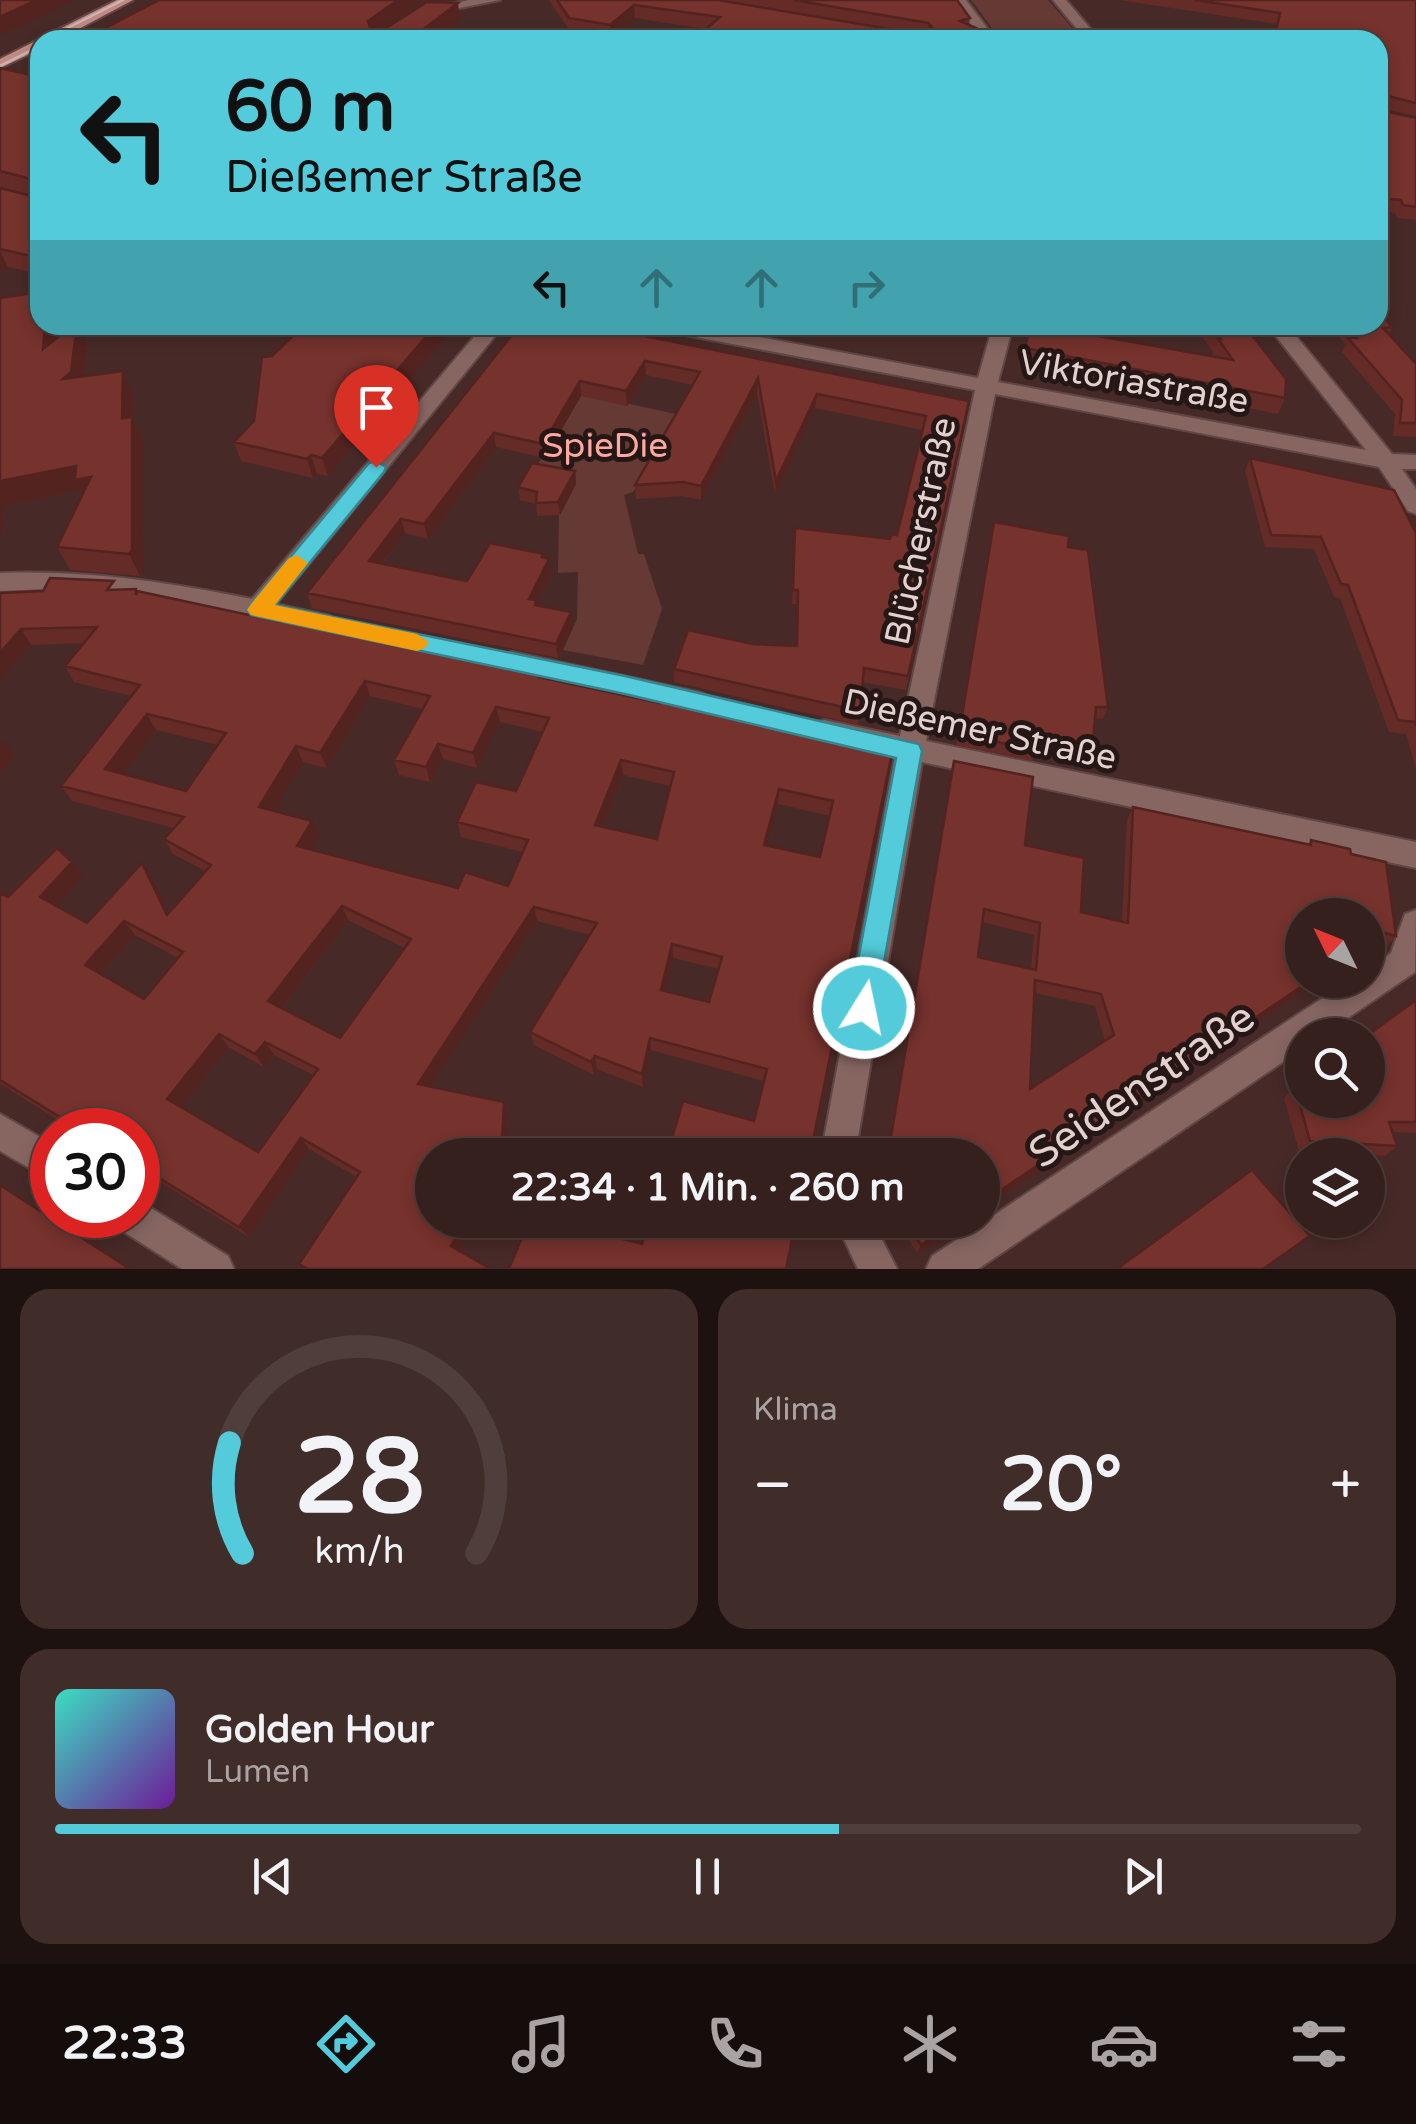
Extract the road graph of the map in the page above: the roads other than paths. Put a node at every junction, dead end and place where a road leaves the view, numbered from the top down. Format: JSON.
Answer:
{"nodes":[{"id":1,"x":126,"y":0,"type":"edge"},
{"id":2,"x":440,"y":0,"type":"edge"},
{"id":3,"x":494,"y":0,"type":"edge"},
{"id":4,"x":959,"y":0,"type":"edge"},
{"id":5,"x":1059,"y":0,"type":"edge"},
{"id":6,"x":424,"y":11,"type":"junction"},
{"id":7,"x":409,"y":20,"type":"edge"},
{"id":8,"x":68,"y":30,"type":"edge"},
{"id":9,"x":982,"y":30,"type":"edge"},
{"id":10,"x":1084,"y":30,"type":"edge"},
{"id":11,"x":30,"y":49,"type":"edge"},
{"id":12,"x":0,"y":64,"type":"edge"},
{"id":13,"x":486,"y":335,"type":"edge"},
{"id":14,"x":716,"y":335,"type":"edge"},
{"id":15,"x":999,"y":335,"type":"edge"},
{"id":16,"x":1285,"y":335,"type":"edge"},
{"id":17,"x":986,"y":387,"type":"junction"},
{"id":18,"x":1386,"y":461,"type":"junction"},
{"id":19,"x":1416,"y":462,"type":"edge"},
{"id":20,"x":1416,"y":506,"type":"edge"},
{"id":21,"x":0,"y":582,"type":"edge"},
{"id":22,"x":258,"y":610,"type":"junction"},
{"id":23,"x":355,"y":629,"type":"edge"},
{"id":24,"x":490,"y":657,"type":"edge"},
{"id":25,"x":720,"y":707,"type":"edge"},
{"id":26,"x":796,"y":725,"type":"edge"},
{"id":27,"x":910,"y":751,"type":"junction"},
{"id":28,"x":1416,"y":855,"type":"edge"},
{"id":29,"x":1416,"y":924,"type":"edge"},
{"id":30,"x":0,"y":1131,"type":"edge"},
{"id":31,"x":841,"y":1138,"type":"edge"},
{"id":32,"x":30,"y":1150,"type":"edge"},
{"id":33,"x":160,"y":1234,"type":"edge"},
{"id":34,"x":862,"y":1238,"type":"edge"},
{"id":35,"x":215,"y":1269,"type":"edge"},
{"id":36,"x":878,"y":1269,"type":"edge"},
{"id":37,"x":945,"y":1269,"type":"edge"}],
"edges":[{"from":1,"to":8,"type":"main road"},
{"from":2,"to":6,"type":"street"},
{"from":3,"to":6,"type":"street"},
{"from":4,"to":9,"type":"street"},
{"from":5,"to":10,"type":"street"},
{"from":6,"to":7,"type":"street"},
{"from":11,"to":12,"type":"main road"},
{"from":13,"to":22,"type":"street"},
{"from":14,"to":17,"type":"street","name":"Viktoriastraße"},
{"from":15,"to":17,"type":"street","name":"Blücherstraße"},
{"from":16,"to":18,"type":"street"},
{"from":17,"to":18,"type":"street","name":"Viktoriastraße"},
{"from":17,"to":27,"type":"street","name":"Blücherstraße"},
{"from":18,"to":19,"type":"street","name":"Viktoriastraße"},
{"from":18,"to":20,"type":"street"},
{"from":21,"to":22,"type":"street"},
{"from":22,"to":23,"type":"street"},
{"from":24,"to":25,"type":"street"},
{"from":26,"to":27,"type":"street","name":"Dießemer Straße"},
{"from":27,"to":28,"type":"street","name":"Dießemer Straße"},
{"from":27,"to":31,"type":"street","name":"Blücherstraße"},
{"from":29,"to":37,"type":"street","name":"Seidenstraße"},
{"from":30,"to":32,"type":"street"},
{"from":33,"to":35,"type":"street"},
{"from":34,"to":36,"type":"street"}]}
